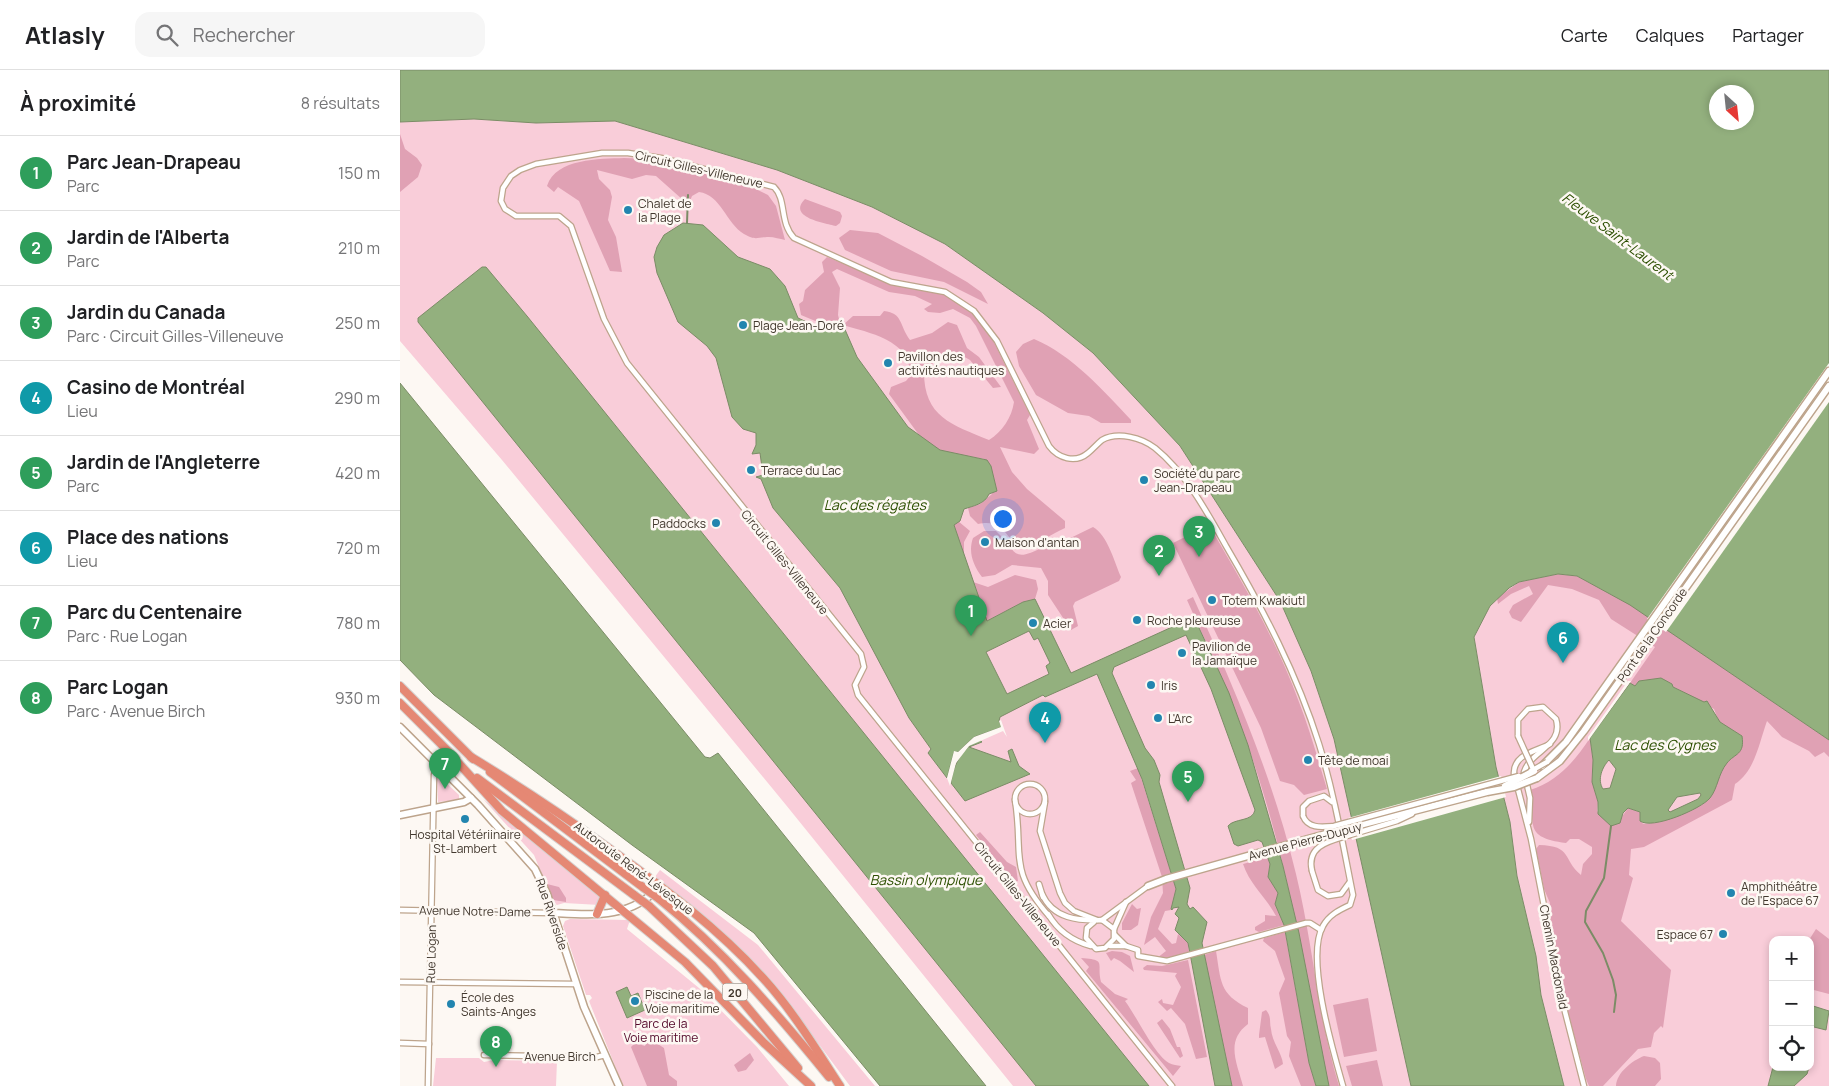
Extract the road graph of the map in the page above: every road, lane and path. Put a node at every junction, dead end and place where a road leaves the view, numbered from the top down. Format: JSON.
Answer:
{"nodes":[{"id":1,"x":1829,"y":371,"type":"edge"},
{"id":2,"x":1829,"y":386,"type":"edge"},
{"id":3,"x":400,"y":686,"type":"edge"},
{"id":4,"x":400,"y":703,"type":"edge"},
{"id":5,"x":400,"y":727,"type":"edge"},
{"id":6,"x":1550,"y":744,"type":"junction"},
{"id":7,"x":453,"y":756,"type":"junction"},
{"id":8,"x":471,"y":757,"type":"junction"},
{"id":9,"x":437,"y":764,"type":"junction"},
{"id":10,"x":1535,"y":773,"type":"junction"},
{"id":11,"x":1488,"y":792,"type":"joint"},
{"id":12,"x":471,"y":798,"type":"junction"},
{"id":13,"x":1015,"y":800,"type":"junction"},
{"id":14,"x":1045,"y":802,"type":"junction"},
{"id":15,"x":1334,"y":805,"type":"junction"},
{"id":16,"x":433,"y":808,"type":"junction"},
{"id":17,"x":1418,"y":811,"type":"junction"},
{"id":18,"x":400,"y":815,"type":"edge"},
{"id":19,"x":1528,"y":826,"type":"junction"},
{"id":20,"x":1350,"y":882,"type":"junction"},
{"id":21,"x":1039,"y":884,"type":"dead end"},
{"id":22,"x":660,"y":886,"type":"junction"},
{"id":23,"x":1148,"y":886,"type":"joint"},
{"id":24,"x":1042,"y":894,"type":"junction"},
{"id":25,"x":605,"y":896,"type":"junction"},
{"id":26,"x":1127,"y":901,"type":"junction"},
{"id":27,"x":400,"y":910,"type":"edge"},
{"id":28,"x":431,"y":911,"type":"junction"},
{"id":29,"x":624,"y":911,"type":"junction"},
{"id":30,"x":552,"y":913,"type":"junction"},
{"id":31,"x":597,"y":914,"type":"junction"},
{"id":32,"x":1049,"y":916,"type":"junction"},
{"id":33,"x":1098,"y":920,"type":"junction"},
{"id":34,"x":1114,"y":929,"type":"junction"},
{"id":35,"x":1321,"y":930,"type":"junction"},
{"id":36,"x":1115,"y":935,"type":"junction"},
{"id":37,"x":1091,"y":946,"type":"junction"},
{"id":38,"x":1110,"y":946,"type":"junction"},
{"id":39,"x":1126,"y":946,"type":"junction"},
{"id":40,"x":400,"y":982,"type":"edge"},
{"id":41,"x":430,"y":983,"type":"junction"},
{"id":42,"x":576,"y":984,"type":"junction"},
{"id":43,"x":400,"y":1043,"type":"edge"},
{"id":44,"x":429,"y":1044,"type":"junction"},
{"id":45,"x":484,"y":1055,"type":"dead end"},
{"id":46,"x":605,"y":1055,"type":"junction"},
{"id":47,"x":428,"y":1086,"type":"edge"},
{"id":48,"x":619,"y":1086,"type":"edge"},
{"id":49,"x":812,"y":1086,"type":"edge"},
{"id":50,"x":839,"y":1086,"type":"edge"},
{"id":51,"x":1172,"y":1086,"type":"edge"},
{"id":52,"x":1343,"y":1086,"type":"edge"},
{"id":53,"x":1584,"y":1086,"type":"edge"}],
"edges":[{"from":1,"to":10,"type":"street","name":"Pont de la Concorde","bridge":true},
{"from":2,"to":10,"type":"street","name":"Pont de la Concorde"},
{"from":3,"to":8,"type":"highway","name":"Autoroute René-Lévesque","number":"20"},
{"from":4,"to":7,"type":"highway","name":"Autoroute René-Lévesque","number":"20"},
{"from":5,"to":9,"type":"street","name":"Rue Riverside"},
{"from":6,"to":10,"type":"street","bridge":true},
{"from":6,"to":19,"type":"street","name":"Chemin Macdonald"},
{"from":6,"to":19,"type":"street","name":"Chemin Macdonald"},
{"from":7,"to":25,"type":"highway"},
{"from":7,"to":49,"type":"highway","name":"Autoroute René-Lévesque","number":"20","bridge":true},
{"from":8,"to":22,"type":"highway"},
{"from":8,"to":50,"type":"highway","name":"Autoroute René-Lévesque","number":"20","bridge":true},
{"from":9,"to":12,"type":"street","name":"Rue Riverside"},
{"from":9,"to":16,"type":"street","name":"Rue Logan"},
{"from":10,"to":11,"type":"street","name":"Pont de la Concorde","bridge":true},
{"from":10,"to":15,"type":"street","name":"Pont de la Concorde","bridge":true},
{"from":11,"to":17,"type":"street","name":"Avenue Pierre-Dupuy"},
{"from":12,"to":16,"type":"street"},
{"from":12,"to":30,"type":"street","name":"Rue Riverside"},
{"from":13,"to":14,"type":"street"},
{"from":13,"to":14,"type":"street"},
{"from":13,"to":32,"type":"street"},
{"from":14,"to":33,"type":"street"},
{"from":15,"to":20,"type":"street","name":"Circuit Gilles-Villeneuve"},
{"from":15,"to":51,"type":"street","name":"Circuit Gilles-Villeneuve"},
{"from":16,"to":18,"type":"street"},
{"from":16,"to":28,"type":"street","name":"Rue Logan"},
{"from":17,"to":20,"type":"street","bridge":true},
{"from":17,"to":23,"type":"street","name":"Avenue Pierre-Dupuy","bridge":true},
{"from":19,"to":53,"type":"street","name":"Chemin Macdonald"},
{"from":20,"to":35,"type":"street","name":"Circuit Gilles-Villeneuve"},
{"from":21,"to":24,"type":"street"},
{"from":22,"to":29,"type":"street","name":"Avenue Notre-Dame"},
{"from":22,"to":50,"type":"highway"},
{"from":23,"to":26,"type":"street","name":"Avenue Pierre-Dupuy"},
{"from":24,"to":32,"type":"street"},
{"from":24,"to":33,"type":"street"},
{"from":25,"to":29,"type":"highway"},
{"from":25,"to":31,"type":"highway"},
{"from":26,"to":33,"type":"street","name":"Avenue Pierre-Dupuy"},
{"from":26,"to":34,"type":"street","name":"Avenue Pierre-Dupuy"},
{"from":27,"to":28,"type":"street","name":"Avenue Notre-Dame"},
{"from":28,"to":30,"type":"street","name":"Avenue Notre-Dame"},
{"from":28,"to":41,"type":"street","name":"Rue Logan"},
{"from":29,"to":31,"type":"street","name":"Avenue Notre-Dame"},
{"from":29,"to":49,"type":"highway"},
{"from":30,"to":31,"type":"street","name":"Avenue Notre-Dame"},
{"from":30,"to":42,"type":"street","name":"Rue Riverside"},
{"from":32,"to":37,"type":"street"},
{"from":33,"to":34,"type":"street"},
{"from":33,"to":37,"type":"street"},
{"from":34,"to":36,"type":"street"},
{"from":35,"to":39,"type":"street"},
{"from":35,"to":52,"type":"street","name":"Circuit Gilles-Villeneuve"},
{"from":36,"to":38,"type":"street"},
{"from":36,"to":39,"type":"street"},
{"from":37,"to":38,"type":"street"},
{"from":38,"to":39,"type":"street"},
{"from":40,"to":41,"type":"street"},
{"from":41,"to":42,"type":"street"},
{"from":41,"to":44,"type":"street","name":"Rue Logan"},
{"from":42,"to":46,"type":"street","name":"Rue Riverside"},
{"from":43,"to":44,"type":"street"},
{"from":44,"to":47,"type":"street","name":"Rue Logan"},
{"from":45,"to":46,"type":"street","name":"Avenue Birch"},
{"from":46,"to":48,"type":"street","name":"Rue Riverside"}]}
